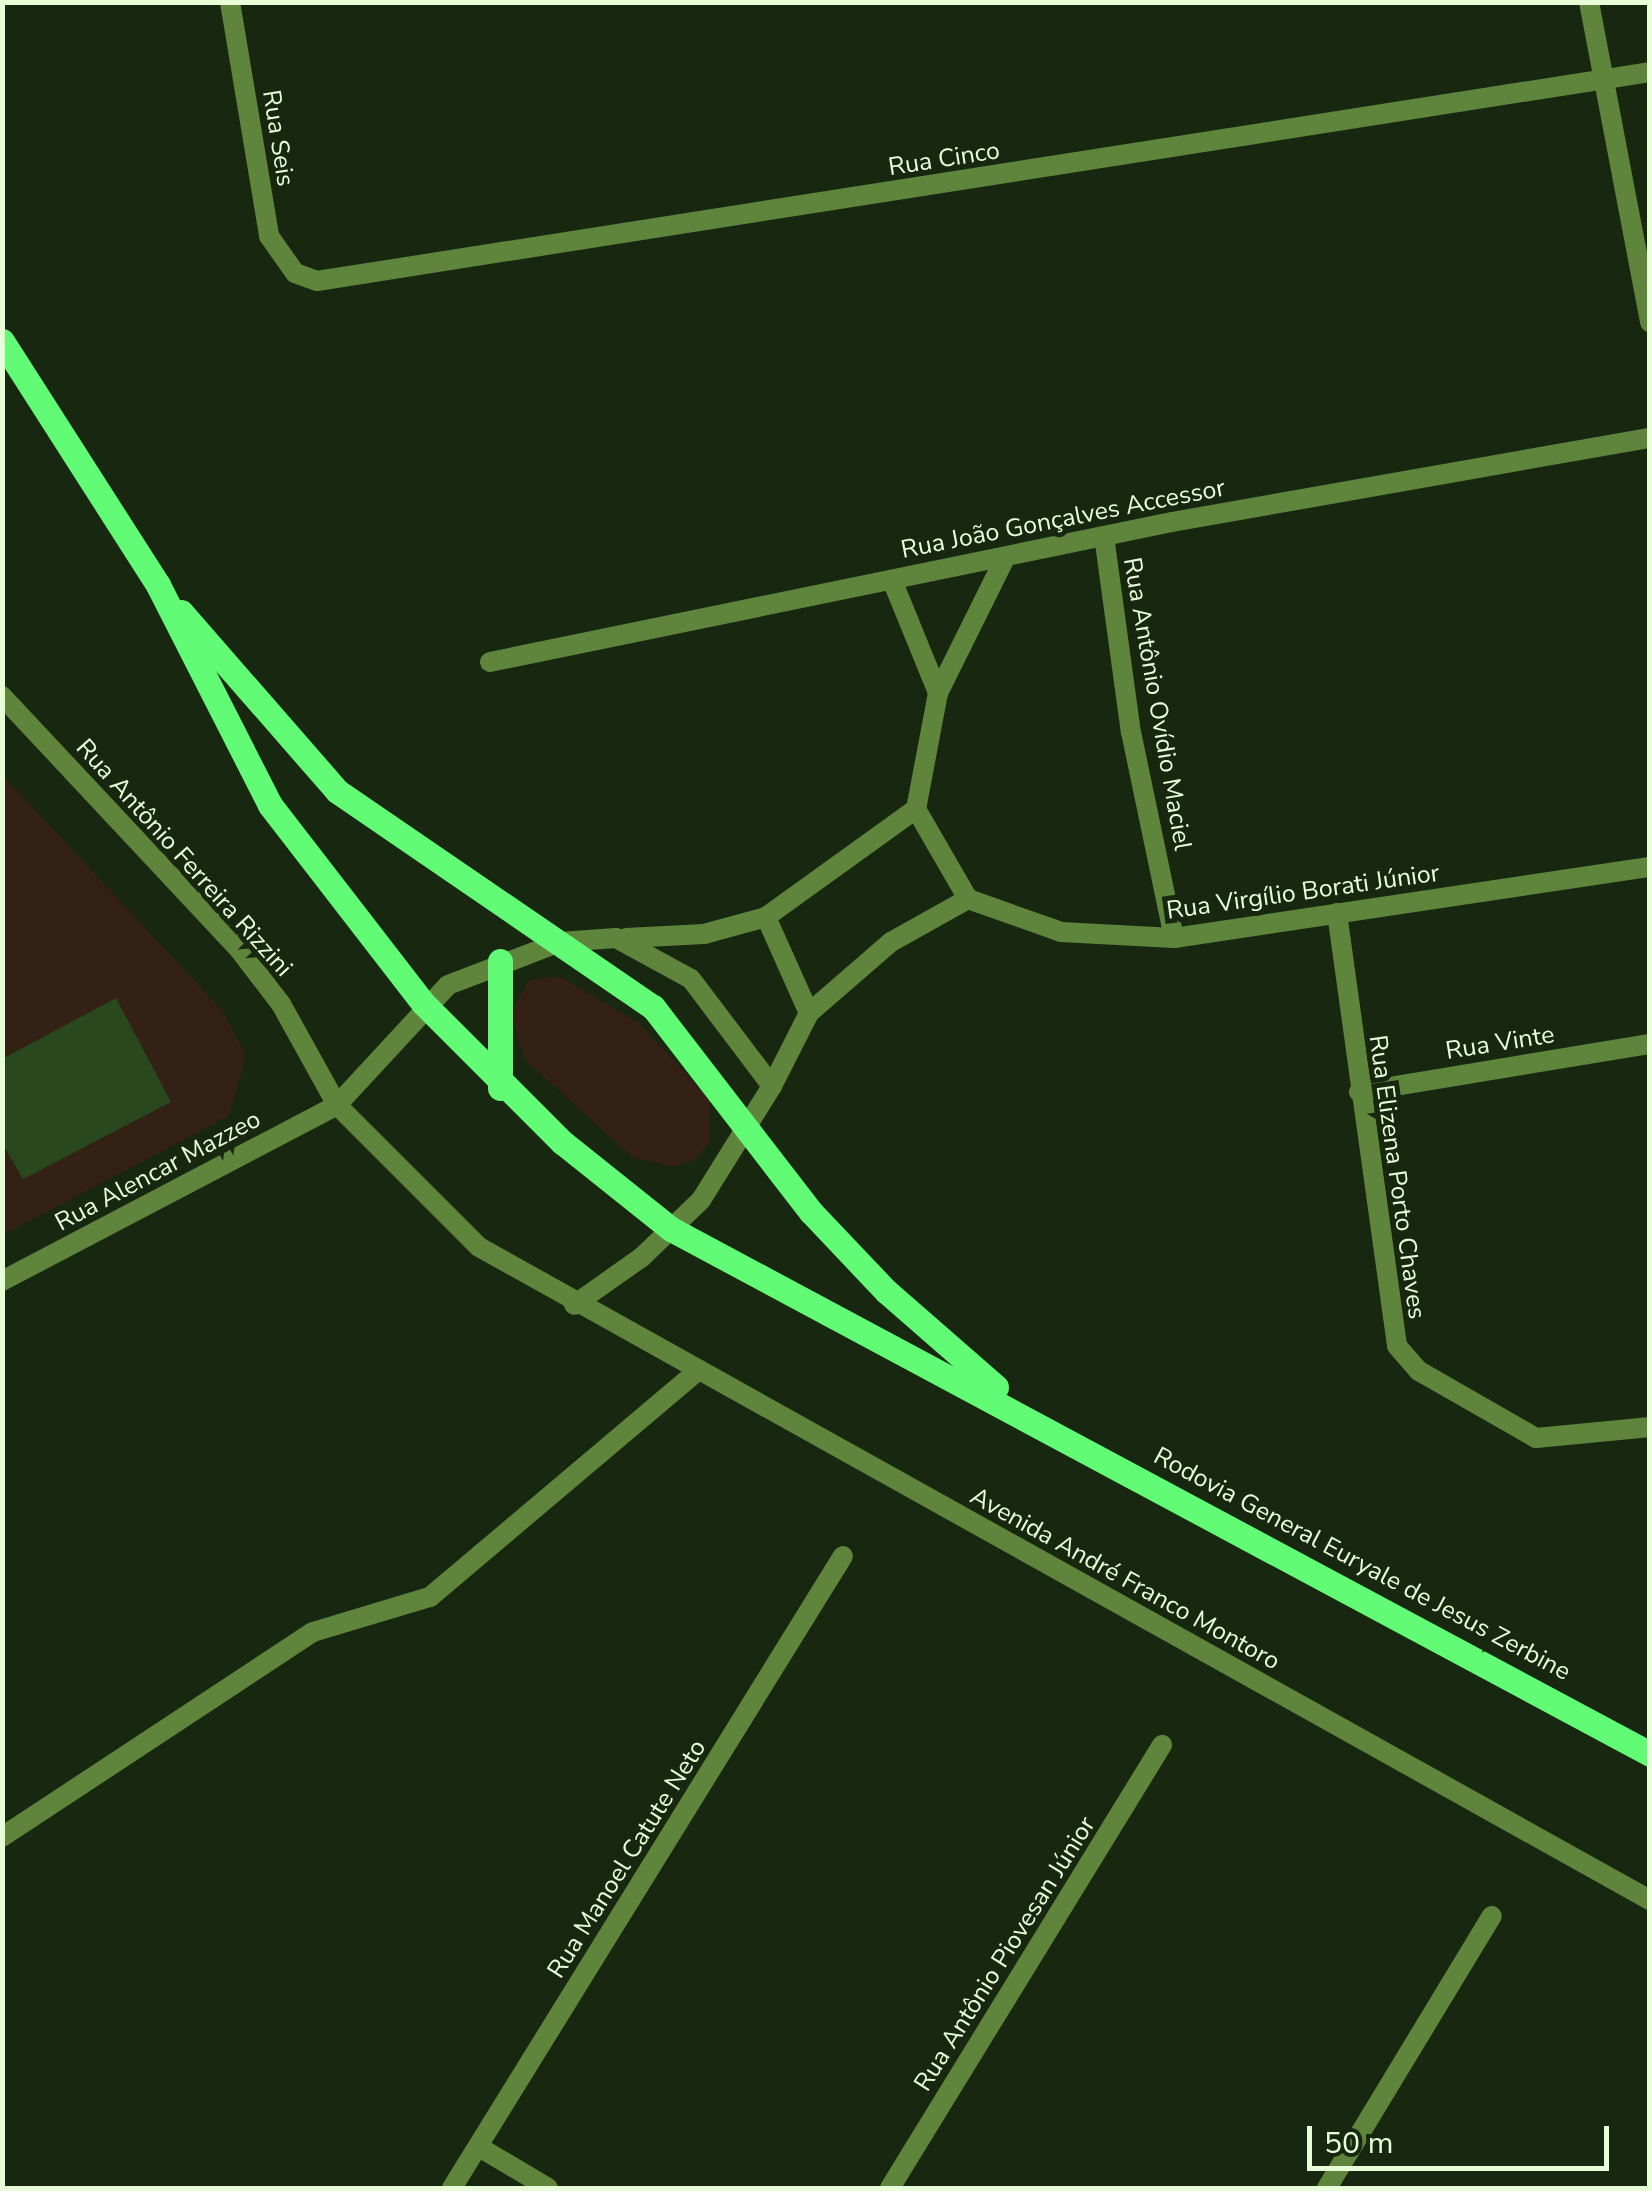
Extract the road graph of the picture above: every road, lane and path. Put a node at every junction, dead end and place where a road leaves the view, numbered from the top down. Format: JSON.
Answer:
{"nodes":[{"id":1,"x":230,"y":2,"type":"edge"},
{"id":2,"x":1589,"y":2,"type":"edge"},
{"id":3,"x":1650,"y":72,"type":"edge"},
{"id":4,"x":1602,"y":79,"type":"junction"},
{"id":5,"x":295,"y":273,"type":"joint"},
{"id":6,"x":1650,"y":322,"type":"edge"},
{"id":7,"x":2,"y":340,"type":"edge"},
{"id":8,"x":1650,"y":438,"type":"edge"},
{"id":9,"x":1104,"y":536,"type":"junction"},
{"id":10,"x":1003,"y":562,"type":"junction"},
{"id":11,"x":892,"y":580,"type":"junction"},
{"id":12,"x":158,"y":585,"type":"junction"},
{"id":13,"x":490,"y":662,"type":"dead end"},
{"id":14,"x":938,"y":694,"type":"junction"},
{"id":15,"x":2,"y":696,"type":"edge"},
{"id":16,"x":916,"y":809,"type":"junction"},
{"id":17,"x":1650,"y":867,"type":"edge"},
{"id":18,"x":968,"y":899,"type":"junction"},
{"id":19,"x":1337,"y":913,"type":"junction"},
{"id":20,"x":766,"y":917,"type":"junction"},
{"id":21,"x":616,"y":938,"type":"junction"},
{"id":22,"x":1174,"y":938,"type":"junction"},
{"id":23,"x":560,"y":942,"type":"junction"},
{"id":24,"x":500,"y":962,"type":"junction"},
{"id":25,"x":423,"y":1004,"type":"junction"},
{"id":26,"x":809,"y":1013,"type":"junction"},
{"id":27,"x":1650,"y":1044,"type":"edge"},
{"id":28,"x":772,"y":1086,"type":"junction"},
{"id":29,"x":500,"y":1088,"type":"junction"},
{"id":30,"x":1359,"y":1092,"type":"junction"},
{"id":31,"x":338,"y":1104,"type":"junction"},
{"id":32,"x":748,"y":1129,"type":"junction"},
{"id":33,"x":671,"y":1229,"type":"junction"},
{"id":34,"x":2,"y":1281,"type":"edge"},
{"id":35,"x":574,"y":1304,"type":"junction"},
{"id":36,"x":699,"y":1370,"type":"junction"},
{"id":37,"x":1046,"y":1427,"type":"junction"},
{"id":38,"x":1650,"y":1427,"type":"edge"},
{"id":39,"x":843,"y":1556,"type":"dead end"},
{"id":40,"x":1162,"y":1745,"type":"dead end"},
{"id":41,"x":1650,"y":1754,"type":"edge"},
{"id":42,"x":2,"y":1837,"type":"edge"},
{"id":43,"x":1650,"y":1900,"type":"edge"},
{"id":44,"x":1492,"y":1916,"type":"dead end"},
{"id":45,"x":479,"y":2147,"type":"junction"},
{"id":46,"x":452,"y":2188,"type":"edge"},
{"id":47,"x":548,"y":2188,"type":"edge"},
{"id":48,"x":890,"y":2188,"type":"edge"},
{"id":49,"x":1326,"y":2188,"type":"edge"}],
"edges":[{"from":1,"to":5,"type":"street","name":"Rua Seis"},
{"from":2,"to":4,"type":"street"},
{"from":3,"to":4,"type":"street","name":"Rua Cinco"},
{"from":4,"to":5,"type":"street","name":"Rua Cinco"},
{"from":4,"to":6,"type":"street"},
{"from":7,"to":12,"type":"main road","name":"Rodovia General Euryale de Jesus Zerbine"},
{"from":8,"to":9,"type":"street","name":"Rua João Gonçalves Accessor"},
{"from":9,"to":10,"type":"street","name":"Rua João Gonçalves Accessor"},
{"from":9,"to":22,"type":"street","name":"Rua Antônio Ovídio Maciel"},
{"from":10,"to":11,"type":"street","name":"Rua João Gonçalves Accessor"},
{"from":10,"to":14,"type":"street"},
{"from":11,"to":13,"type":"street","name":"Rua João Gonçalves Accessor"},
{"from":11,"to":14,"type":"street"},
{"from":12,"to":23,"type":"main road","name":"Rodovia General Euryale de Jesus Zerbine"},
{"from":12,"to":25,"type":"main road","name":"Rodovia General Euryale de Jesus Zerbine"},
{"from":14,"to":16,"type":"street"},
{"from":15,"to":31,"type":"street","name":"Rua Antônio Ferreira Rizzini"},
{"from":16,"to":18,"type":"street"},
{"from":16,"to":20,"type":"street"},
{"from":17,"to":19,"type":"street","name":"Rua Virgílio Borati Júnior"},
{"from":18,"to":22,"type":"street","name":"Rua Virgílio Borati Júnior"},
{"from":18,"to":26,"type":"street"},
{"from":19,"to":22,"type":"street","name":"Rua Virgílio Borati Júnior"},
{"from":19,"to":30,"type":"street","name":"Rua Elizena Porto Chaves"},
{"from":20,"to":21,"type":"street"},
{"from":20,"to":26,"type":"street"},
{"from":21,"to":23,"type":"street"},
{"from":21,"to":28,"type":"street"},
{"from":23,"to":24,"type":"street"},
{"from":23,"to":32,"type":"main road","name":"Rodovia General Euryale de Jesus Zerbine"},
{"from":24,"to":25,"type":"street"},
{"from":24,"to":29,"type":"main road"},
{"from":25,"to":29,"type":"main road","name":"Rodovia General Euryale de Jesus Zerbine"},
{"from":25,"to":31,"type":"street"},
{"from":26,"to":28,"type":"street"},
{"from":27,"to":30,"type":"street","name":"Rua Vinte"},
{"from":28,"to":32,"type":"street"},
{"from":29,"to":33,"type":"main road","name":"Rodovia General Euryale de Jesus Zerbine"},
{"from":30,"to":38,"type":"street","name":"Rua Elizena Porto Chaves"},
{"from":31,"to":34,"type":"street","name":"Rua Alencar Mazzeo"},
{"from":31,"to":35,"type":"street","name":"Rua Antônio Ferreira Rizzini"},
{"from":32,"to":33,"type":"street"},
{"from":32,"to":37,"type":"main road","name":"Rodovia General Euryale de Jesus Zerbine"},
{"from":33,"to":35,"type":"street"},
{"from":33,"to":37,"type":"main road","name":"Rodovia General Euryale de Jesus Zerbine"},
{"from":35,"to":36,"type":"street","name":"Avenida André Franco Montoro"},
{"from":36,"to":42,"type":"street"},
{"from":36,"to":43,"type":"street","name":"Avenida André Franco Montoro"},
{"from":37,"to":41,"type":"main road","name":"Rodovia General Euryale de Jesus Zerbine"},
{"from":39,"to":45,"type":"street","name":"Rua Manoel Catute Neto"},
{"from":40,"to":48,"type":"street","name":"Rua Antônio Piovesan Júnior"},
{"from":44,"to":49,"type":"street"},
{"from":45,"to":46,"type":"street","name":"Rua Manoel Catute Neto"},
{"from":45,"to":47,"type":"street"}]}
